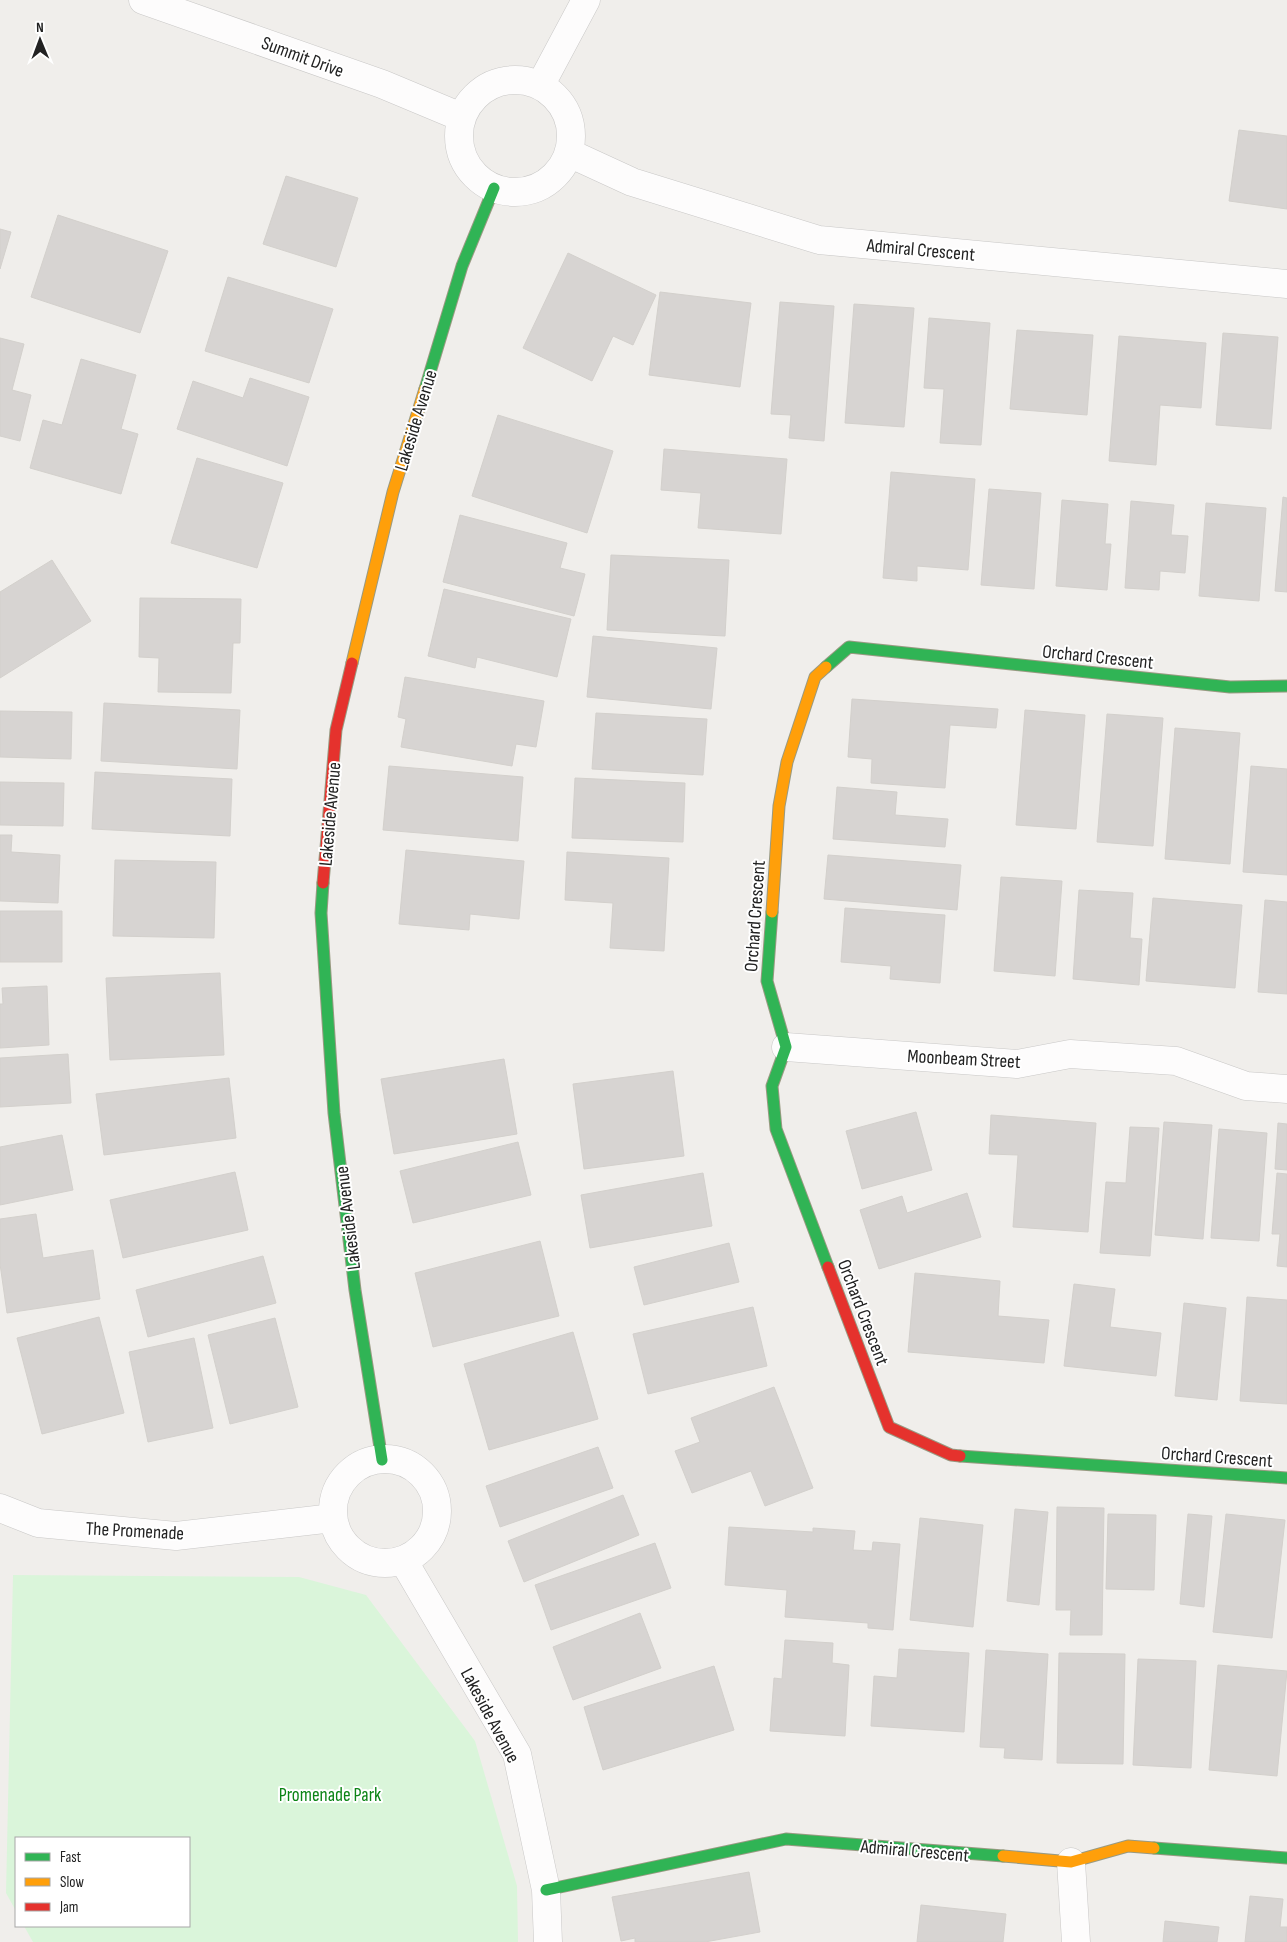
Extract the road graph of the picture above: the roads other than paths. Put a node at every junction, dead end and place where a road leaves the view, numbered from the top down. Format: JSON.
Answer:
{"nodes":[{"id":1,"x":143,"y":0,"type":"edge"},
{"id":2,"x":586,"y":0,"type":"edge"},
{"id":3,"x":540,"y":86,"type":"junction"},
{"id":4,"x":462,"y":117,"type":"junction"},
{"id":5,"x":569,"y":154,"type":"junction"},
{"id":6,"x":494,"y":188,"type":"junction"},
{"id":7,"x":1287,"y":284,"type":"edge"},
{"id":8,"x":1287,"y":686,"type":"edge"},
{"id":9,"x":786,"y":1047,"type":"junction"},
{"id":10,"x":1287,"y":1089,"type":"edge"},
{"id":11,"x":382,"y":1460,"type":"junction"},
{"id":12,"x":1287,"y":1478,"type":"edge"},
{"id":13,"x":0,"y":1508,"type":"edge"},
{"id":14,"x":333,"y":1518,"type":"junction"},
{"id":15,"x":403,"y":1560,"type":"junction"},
{"id":16,"x":1287,"y":1858,"type":"edge"},
{"id":17,"x":1071,"y":1862,"type":"junction"},
{"id":18,"x":546,"y":1890,"type":"junction"},
{"id":19,"x":548,"y":1942,"type":"edge"},
{"id":20,"x":1076,"y":1942,"type":"edge"}],
"edges":[{"from":1,"to":4,"type":"street","name":"Summit Drive"},
{"from":2,"to":3,"type":"street"},
{"from":3,"to":4,"type":"street"},
{"from":3,"to":5,"type":"street"},
{"from":4,"to":6,"type":"street"},
{"from":5,"to":6,"type":"street"},
{"from":5,"to":7,"type":"street","name":"Admiral Crescent"},
{"from":6,"to":11,"type":"street","name":"Lakeside Avenue"},
{"from":8,"to":9,"type":"street","name":"Orchard Crescent"},
{"from":9,"to":10,"type":"street","name":"Moonbeam Street"},
{"from":9,"to":12,"type":"street","name":"Orchard Crescent"},
{"from":11,"to":14,"type":"street"},
{"from":11,"to":15,"type":"street"},
{"from":13,"to":14,"type":"street","name":"The Promenade"},
{"from":14,"to":15,"type":"street"},
{"from":15,"to":18,"type":"street","name":"Lakeside Avenue"},
{"from":16,"to":17,"type":"street","name":"Admiral Crescent"},
{"from":17,"to":18,"type":"street","name":"Admiral Crescent"},
{"from":17,"to":20,"type":"street"},
{"from":18,"to":19,"type":"street","name":"Lakeside Avenue"}]}
